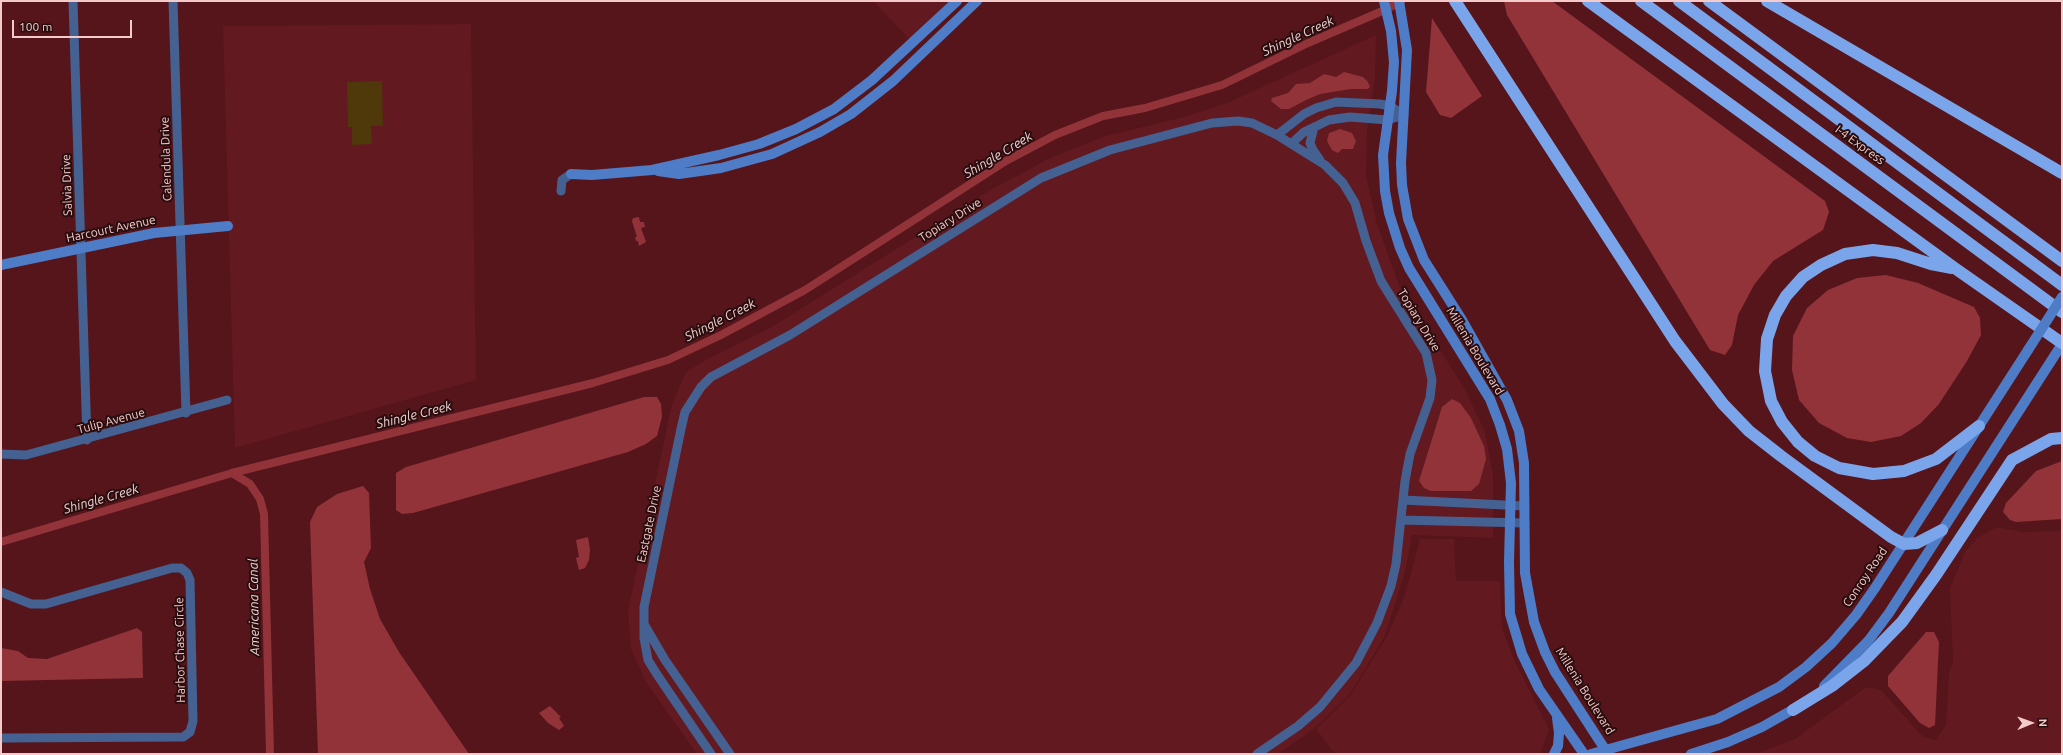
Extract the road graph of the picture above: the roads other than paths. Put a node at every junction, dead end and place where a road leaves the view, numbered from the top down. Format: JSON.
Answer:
{"nodes":[{"id":1,"x":73,"y":1,"type":"edge"},
{"id":2,"x":174,"y":1,"type":"edge"},
{"id":3,"x":957,"y":1,"type":"edge"},
{"id":4,"x":976,"y":1,"type":"edge"},
{"id":5,"x":1384,"y":1,"type":"edge"},
{"id":6,"x":1399,"y":1,"type":"edge"},
{"id":7,"x":1455,"y":1,"type":"edge"},
{"id":8,"x":1588,"y":1,"type":"edge"},
{"id":9,"x":1641,"y":1,"type":"edge"},
{"id":10,"x":1679,"y":1,"type":"edge"},
{"id":11,"x":1708,"y":1,"type":"edge"},
{"id":12,"x":1767,"y":1,"type":"edge"},
{"id":13,"x":1390,"y":106,"type":"junction"},
{"id":14,"x":1404,"y":115,"type":"junction"},
{"id":15,"x":1387,"y":120,"type":"junction"},
{"id":16,"x":1314,"y":127,"type":"junction"},
{"id":17,"x":1277,"y":135,"type":"junction"},
{"id":18,"x":1291,"y":144,"type":"junction"},
{"id":19,"x":1325,"y":165,"type":"junction"},
{"id":20,"x":652,"y":170,"type":"junction"},
{"id":21,"x":2059,"y":171,"type":"edge"},
{"id":22,"x":571,"y":174,"type":"joint"},
{"id":23,"x":561,"y":191,"type":"dead end"},
{"id":24,"x":228,"y":226,"type":"dead end"},
{"id":25,"x":180,"y":230,"type":"junction"},
{"id":26,"x":80,"y":249,"type":"junction"},
{"id":27,"x":2062,"y":261,"type":"edge"},
{"id":28,"x":1,"y":265,"type":"edge"},
{"id":29,"x":1956,"y":269,"type":"junction"},
{"id":30,"x":2062,"y":285,"type":"edge"},
{"id":31,"x":2062,"y":297,"type":"edge"},
{"id":32,"x":2062,"y":312,"type":"edge"},
{"id":33,"x":2062,"y":344,"type":"edge"},
{"id":34,"x":227,"y":400,"type":"dead end"},
{"id":35,"x":186,"y":413,"type":"junction"},
{"id":36,"x":1979,"y":426,"type":"junction"},
{"id":37,"x":681,"y":429,"type":"joint"},
{"id":38,"x":2062,"y":438,"type":"edge"},
{"id":39,"x":87,"y":440,"type":"junction"},
{"id":40,"x":1,"y":454,"type":"edge"},
{"id":41,"x":1403,"y":500,"type":"junction"},
{"id":42,"x":1511,"y":506,"type":"junction"},
{"id":43,"x":1525,"y":506,"type":"junction"},
{"id":44,"x":1401,"y":520,"type":"junction"},
{"id":45,"x":1510,"y":524,"type":"junction"},
{"id":46,"x":1526,"y":524,"type":"junction"},
{"id":47,"x":1942,"y":530,"type":"junction"},
{"id":48,"x":1904,"y":544,"type":"junction"},
{"id":49,"x":1,"y":592,"type":"edge"},
{"id":50,"x":644,"y":624,"type":"junction"},
{"id":51,"x":1793,"y":710,"type":"junction"},
{"id":52,"x":1556,"y":714,"type":"junction"},
{"id":53,"x":1,"y":738,"type":"edge"},
{"id":54,"x":1607,"y":752,"type":"edge"},
{"id":55,"x":711,"y":754,"type":"edge"},
{"id":56,"x":730,"y":754,"type":"edge"},
{"id":57,"x":1257,"y":754,"type":"edge"},
{"id":58,"x":1554,"y":754,"type":"edge"},
{"id":59,"x":1584,"y":754,"type":"edge"},
{"id":60,"x":1591,"y":754,"type":"edge"},
{"id":61,"x":1691,"y":754,"type":"edge"}],
"edges":[{"from":1,"to":26,"type":"street","name":"Salvia Drive"},
{"from":2,"to":25,"type":"street","name":"Calendula Drive"},
{"from":3,"to":20,"type":"street"},
{"from":4,"to":20,"type":"street"},
{"from":5,"to":13,"type":"street","name":"Millenia Boulevard"},
{"from":6,"to":14,"type":"street","name":"Millenia Boulevard"},
{"from":7,"to":48,"type":"highway"},
{"from":8,"to":29,"type":"highway"},
{"from":9,"to":32,"type":"highway","name":"I-4 Express"},
{"from":10,"to":30,"type":"highway","name":"I-4 Express"},
{"from":11,"to":27,"type":"highway"},
{"from":12,"to":21,"type":"highway"},
{"from":13,"to":14,"type":"street"},
{"from":13,"to":15,"type":"street","name":"Millenia Boulevard"},
{"from":13,"to":17,"type":"street"},
{"from":14,"to":15,"type":"street"},
{"from":14,"to":43,"type":"street","name":"Millenia Boulevard"},
{"from":15,"to":16,"type":"street"},
{"from":15,"to":42,"type":"street","name":"Millenia Boulevard"},
{"from":16,"to":18,"type":"street"},
{"from":16,"to":19,"type":"street","name":"Topiary Drive"},
{"from":17,"to":18,"type":"street","name":"Topiary Drive"},
{"from":17,"to":37,"type":"street","name":"Topiary Drive"},
{"from":18,"to":19,"type":"street","name":"Topiary Drive"},
{"from":19,"to":41,"type":"street","name":"Topiary Drive"},
{"from":20,"to":22,"type":"street"},
{"from":22,"to":23,"type":"street"},
{"from":24,"to":25,"type":"street","name":"Harcourt Avenue"},
{"from":25,"to":26,"type":"street","name":"Harcourt Avenue"},
{"from":25,"to":35,"type":"street","name":"Calendula Drive"},
{"from":26,"to":28,"type":"street","name":"Harcourt Avenue"},
{"from":26,"to":39,"type":"street","name":"Salvia Drive"},
{"from":29,"to":33,"type":"highway"},
{"from":29,"to":36,"type":"highway"},
{"from":31,"to":36,"type":"street","name":"Conroy Road","bridge":true},
{"from":33,"to":47,"type":"street"},
{"from":34,"to":35,"type":"street","name":"Tulip Avenue"},
{"from":35,"to":39,"type":"street","name":"Tulip Avenue"},
{"from":36,"to":48,"type":"street","name":"Conroy Road"},
{"from":37,"to":50,"type":"street","name":"Eastgate Drive"},
{"from":38,"to":51,"type":"highway"},
{"from":39,"to":40,"type":"street","name":"Tulip Avenue"},
{"from":41,"to":42,"type":"street"},
{"from":41,"to":44,"type":"street","name":"Topiary Drive"},
{"from":42,"to":43,"type":"street"},
{"from":42,"to":45,"type":"street","name":"Millenia Boulevard"},
{"from":43,"to":46,"type":"street","name":"Millenia Boulevard"},
{"from":44,"to":45,"type":"street"},
{"from":44,"to":57,"type":"street","name":"Topiary Drive"},
{"from":45,"to":46,"type":"street"},
{"from":45,"to":52,"type":"street","name":"Millenia Boulevard"},
{"from":46,"to":54,"type":"street","name":"Millenia Boulevard"},
{"from":47,"to":48,"type":"highway"},
{"from":47,"to":51,"type":"street"},
{"from":48,"to":54,"type":"street","name":"Conroy Road"},
{"from":49,"to":53,"type":"street","name":"Harbor Chase Circle"},
{"from":50,"to":55,"type":"street","name":"Eastgate Drive"},
{"from":50,"to":56,"type":"street"},
{"from":51,"to":61,"type":"street"},
{"from":52,"to":58,"type":"street"},
{"from":52,"to":59,"type":"street","name":"Millenia Boulevard"},
{"from":54,"to":60,"type":"street","name":"Conroy Road"}]}
